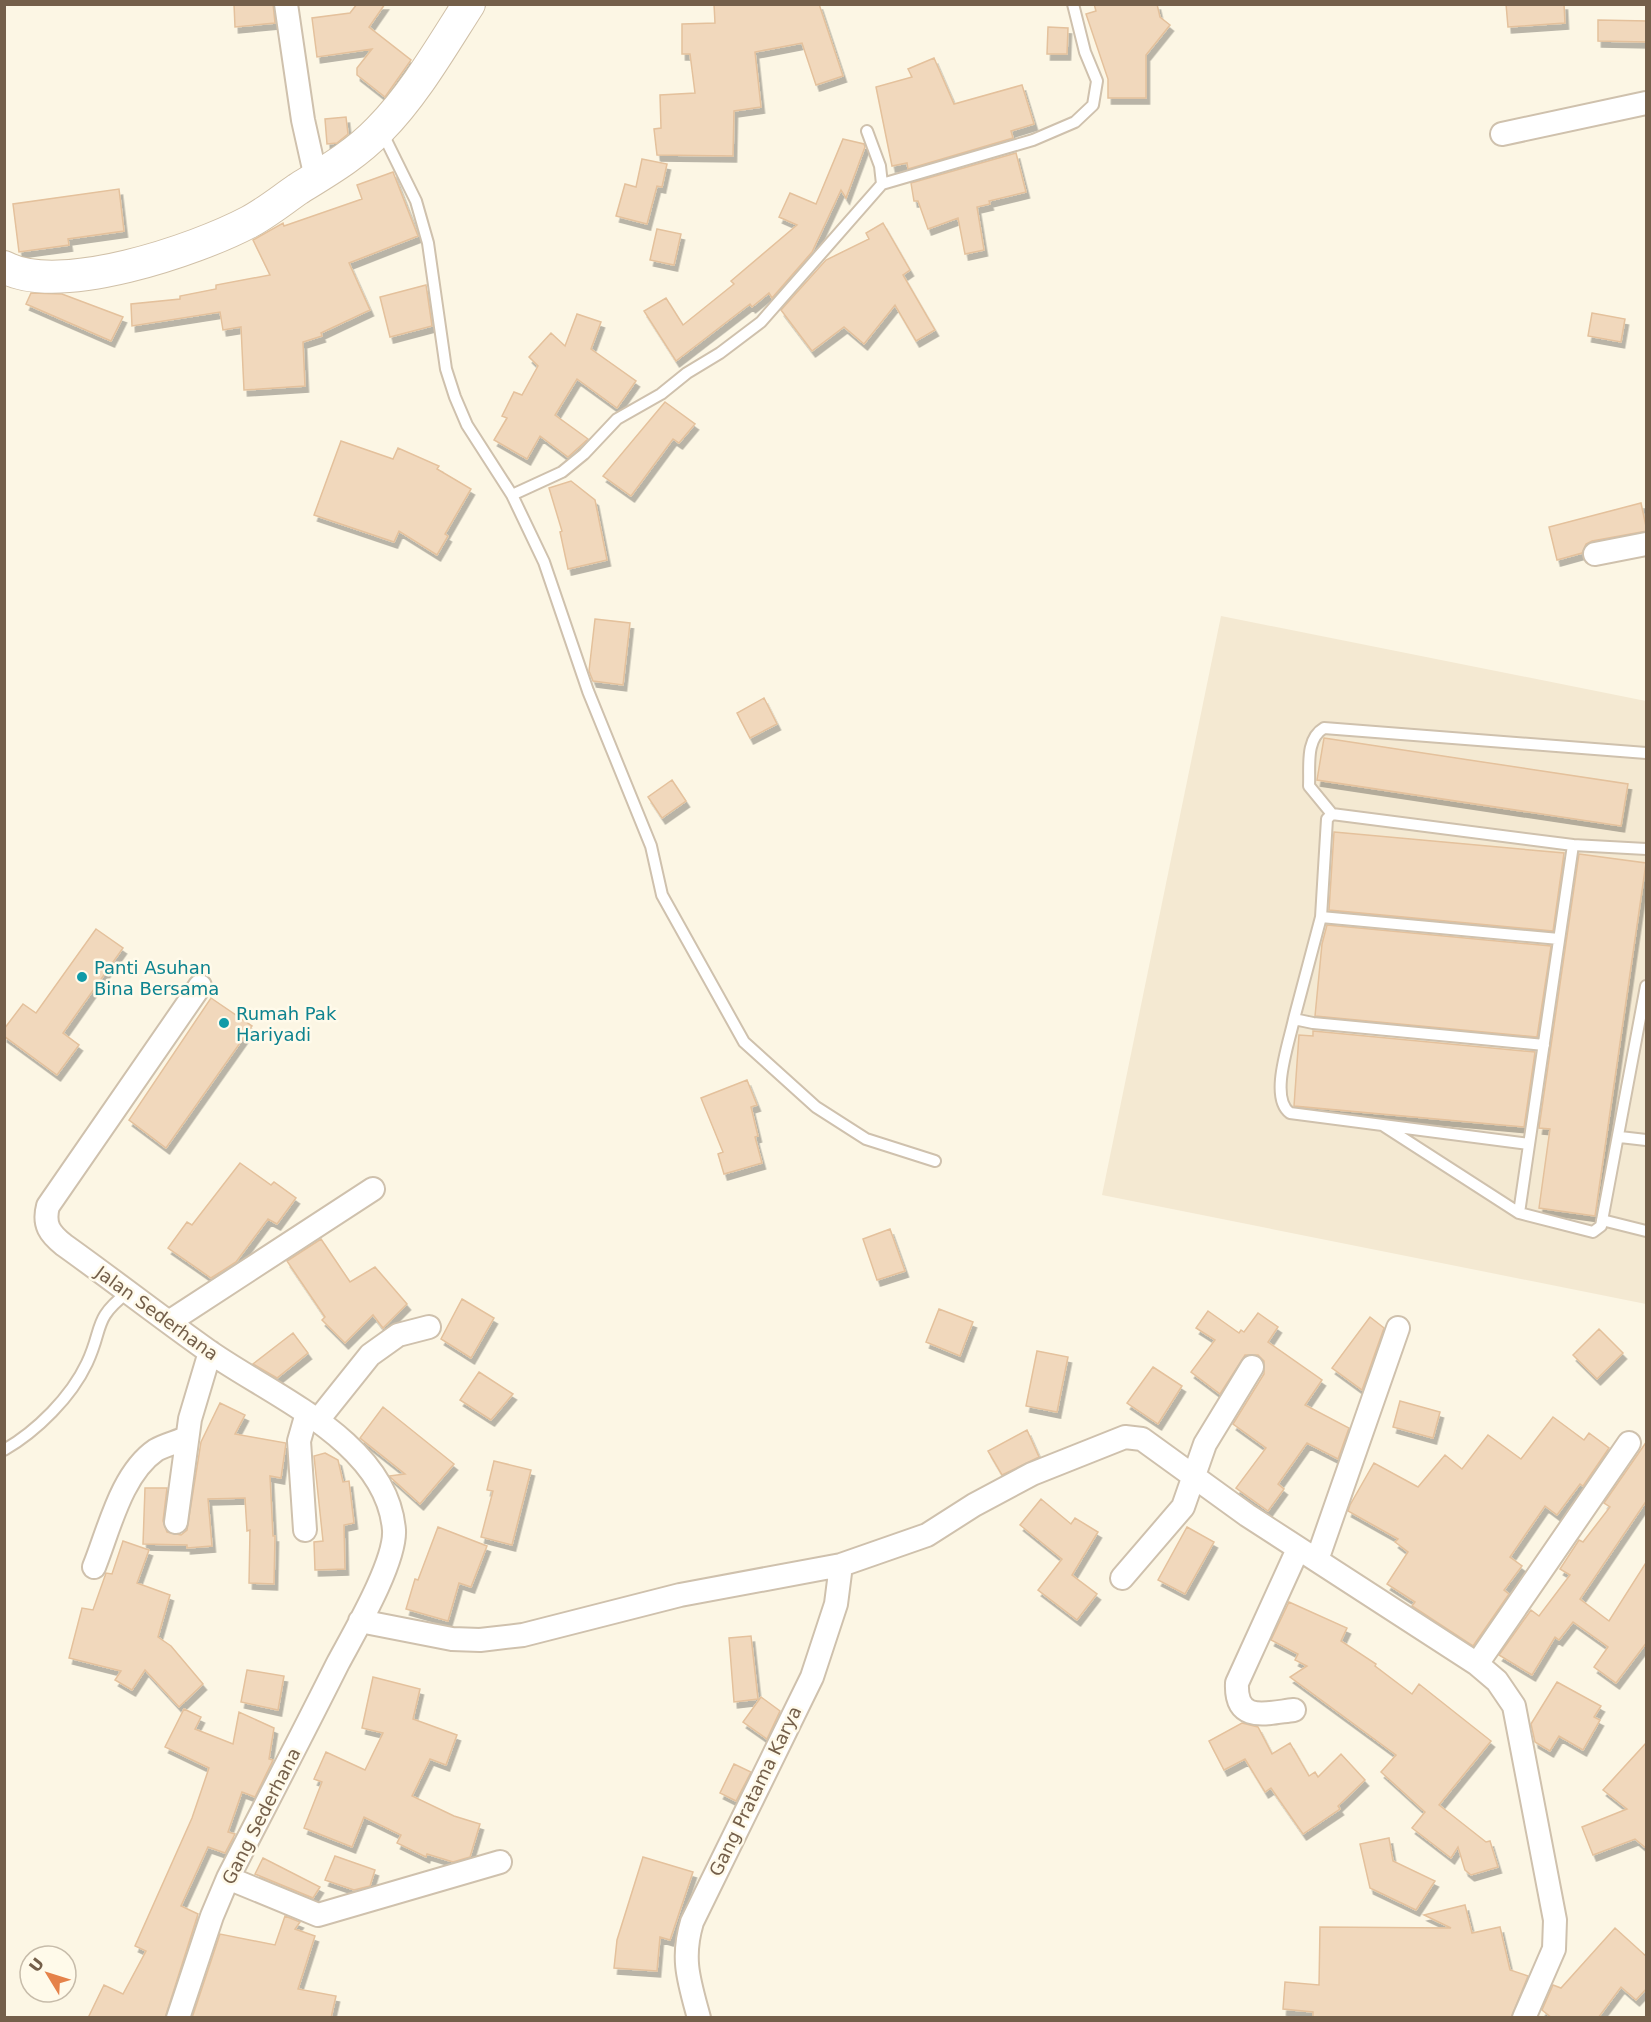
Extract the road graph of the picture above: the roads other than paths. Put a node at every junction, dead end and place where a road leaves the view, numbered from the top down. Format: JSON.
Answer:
{"nodes":[{"id":1,"x":286,"y":4,"type":"edge"},
{"id":2,"x":469,"y":4,"type":"edge"},
{"id":3,"x":1073,"y":4,"type":"edge"},
{"id":4,"x":1647,"y":103,"type":"edge"},
{"id":5,"x":381,"y":129,"type":"junction"},
{"id":6,"x":867,"y":131,"type":"dead end"},
{"id":7,"x":1502,"y":134,"type":"dead end"},
{"id":8,"x":316,"y":178,"type":"junction"},
{"id":9,"x":882,"y":184,"type":"junction"},
{"id":10,"x":4,"y":267,"type":"edge"},
{"id":11,"x":512,"y":495,"type":"junction"},
{"id":12,"x":1647,"y":544,"type":"edge"},
{"id":13,"x":1595,"y":554,"type":"dead end"},
{"id":14,"x":1647,"y":753,"type":"edge"},
{"id":15,"x":1332,"y":814,"type":"junction"},
{"id":16,"x":1573,"y":844,"type":"junction"},
{"id":17,"x":1647,"y":849,"type":"edge"},
{"id":18,"x":1321,"y":917,"type":"junction"},
{"id":19,"x":1559,"y":939,"type":"junction"},
{"id":20,"x":200,"y":986,"type":"dead end"},
{"id":21,"x":1647,"y":986,"type":"edge"},
{"id":22,"x":1294,"y":1020,"type":"junction"},
{"id":23,"x":1544,"y":1046,"type":"junction"},
{"id":24,"x":1384,"y":1126,"type":"junction"},
{"id":25,"x":1620,"y":1137,"type":"junction"},
{"id":26,"x":1647,"y":1140,"type":"edge"},
{"id":27,"x":1529,"y":1144,"type":"junction"},
{"id":28,"x":935,"y":1161,"type":"dead end"},
{"id":29,"x":373,"y":1189,"type":"dead end"},
{"id":30,"x":1519,"y":1213,"type":"junction"},
{"id":31,"x":1602,"y":1220,"type":"junction"},
{"id":32,"x":1647,"y":1231,"type":"edge"},
{"id":33,"x":129,"y":1292,"type":"junction"},
{"id":34,"x":170,"y":1322,"type":"junction"},
{"id":35,"x":429,"y":1327,"type":"dead end"},
{"id":36,"x":1398,"y":1328,"type":"dead end"},
{"id":37,"x":210,"y":1352,"type":"junction"},
{"id":38,"x":1252,"y":1367,"type":"dead end"},
{"id":39,"x":313,"y":1417,"type":"junction"},
{"id":40,"x":186,"y":1438,"type":"junction"},
{"id":41,"x":1629,"y":1443,"type":"dead end"},
{"id":42,"x":4,"y":1450,"type":"edge"},
{"id":43,"x":1195,"y":1476,"type":"junction"},
{"id":44,"x":176,"y":1522,"type":"dead end"},
{"id":45,"x":305,"y":1530,"type":"dead end"},
{"id":46,"x":1307,"y":1555,"type":"junction"},
{"id":47,"x":841,"y":1566,"type":"junction"},
{"id":48,"x":94,"y":1567,"type":"dead end"},
{"id":49,"x":1122,"y":1578,"type":"dead end"},
{"id":50,"x":360,"y":1621,"type":"junction"},
{"id":51,"x":1477,"y":1664,"type":"junction"},
{"id":52,"x":1294,"y":1710,"type":"dead end"},
{"id":53,"x":500,"y":1862,"type":"dead end"},
{"id":54,"x":228,"y":1878,"type":"junction"},
{"id":55,"x":178,"y":2018,"type":"edge"},
{"id":56,"x":699,"y":2018,"type":"edge"},
{"id":57,"x":1524,"y":2018,"type":"edge"}],
"edges":[{"from":1,"to":8,"type":"street"},
{"from":2,"to":5,"type":"main road"},
{"from":3,"to":9,"type":"lane"},
{"from":4,"to":7,"type":"street"},
{"from":5,"to":8,"type":"main road"},
{"from":5,"to":11,"type":"lane"},
{"from":6,"to":9,"type":"lane"},
{"from":8,"to":10,"type":"main road"},
{"from":9,"to":11,"type":"lane"},
{"from":11,"to":28,"type":"lane"},
{"from":12,"to":13,"type":"street"},
{"from":14,"to":15,"type":"lane"},
{"from":15,"to":16,"type":"lane"},
{"from":15,"to":18,"type":"lane"},
{"from":16,"to":17,"type":"lane"},
{"from":16,"to":19,"type":"lane"},
{"from":18,"to":19,"type":"lane"},
{"from":18,"to":22,"type":"lane"},
{"from":19,"to":23,"type":"lane"},
{"from":20,"to":33,"type":"street","name":"Jalan Sederhana"},
{"from":21,"to":25,"type":"lane"},
{"from":22,"to":23,"type":"lane"},
{"from":22,"to":24,"type":"lane"},
{"from":23,"to":27,"type":"lane"},
{"from":24,"to":27,"type":"lane"},
{"from":24,"to":30,"type":"lane"},
{"from":25,"to":26,"type":"lane"},
{"from":25,"to":31,"type":"lane"},
{"from":27,"to":30,"type":"lane"},
{"from":29,"to":34,"type":"street"},
{"from":30,"to":31,"type":"lane"},
{"from":31,"to":32,"type":"lane"},
{"from":33,"to":34,"type":"street","name":"Jalan Sederhana"},
{"from":33,"to":42,"type":"lane"},
{"from":34,"to":37,"type":"street","name":"Jalan Sederhana"},
{"from":35,"to":39,"type":"street"},
{"from":36,"to":46,"type":"street"},
{"from":37,"to":39,"type":"street","name":"Jalan Sederhana"},
{"from":37,"to":40,"type":"street"},
{"from":38,"to":43,"type":"street"},
{"from":39,"to":45,"type":"street"},
{"from":39,"to":50,"type":"street","name":"Jalan Sederhana"},
{"from":40,"to":44,"type":"street"},
{"from":40,"to":48,"type":"street"},
{"from":41,"to":51,"type":"street"},
{"from":43,"to":46,"type":"street"},
{"from":43,"to":47,"type":"street"},
{"from":43,"to":49,"type":"street"},
{"from":46,"to":51,"type":"street"},
{"from":46,"to":52,"type":"street"},
{"from":47,"to":50,"type":"street"},
{"from":47,"to":56,"type":"street","name":"Gang Pratama Karya"},
{"from":50,"to":54,"type":"street","name":"Gang Sederhana"},
{"from":51,"to":57,"type":"street"},
{"from":53,"to":54,"type":"street"},
{"from":54,"to":55,"type":"street","name":"Gang Sederhana"}]}
